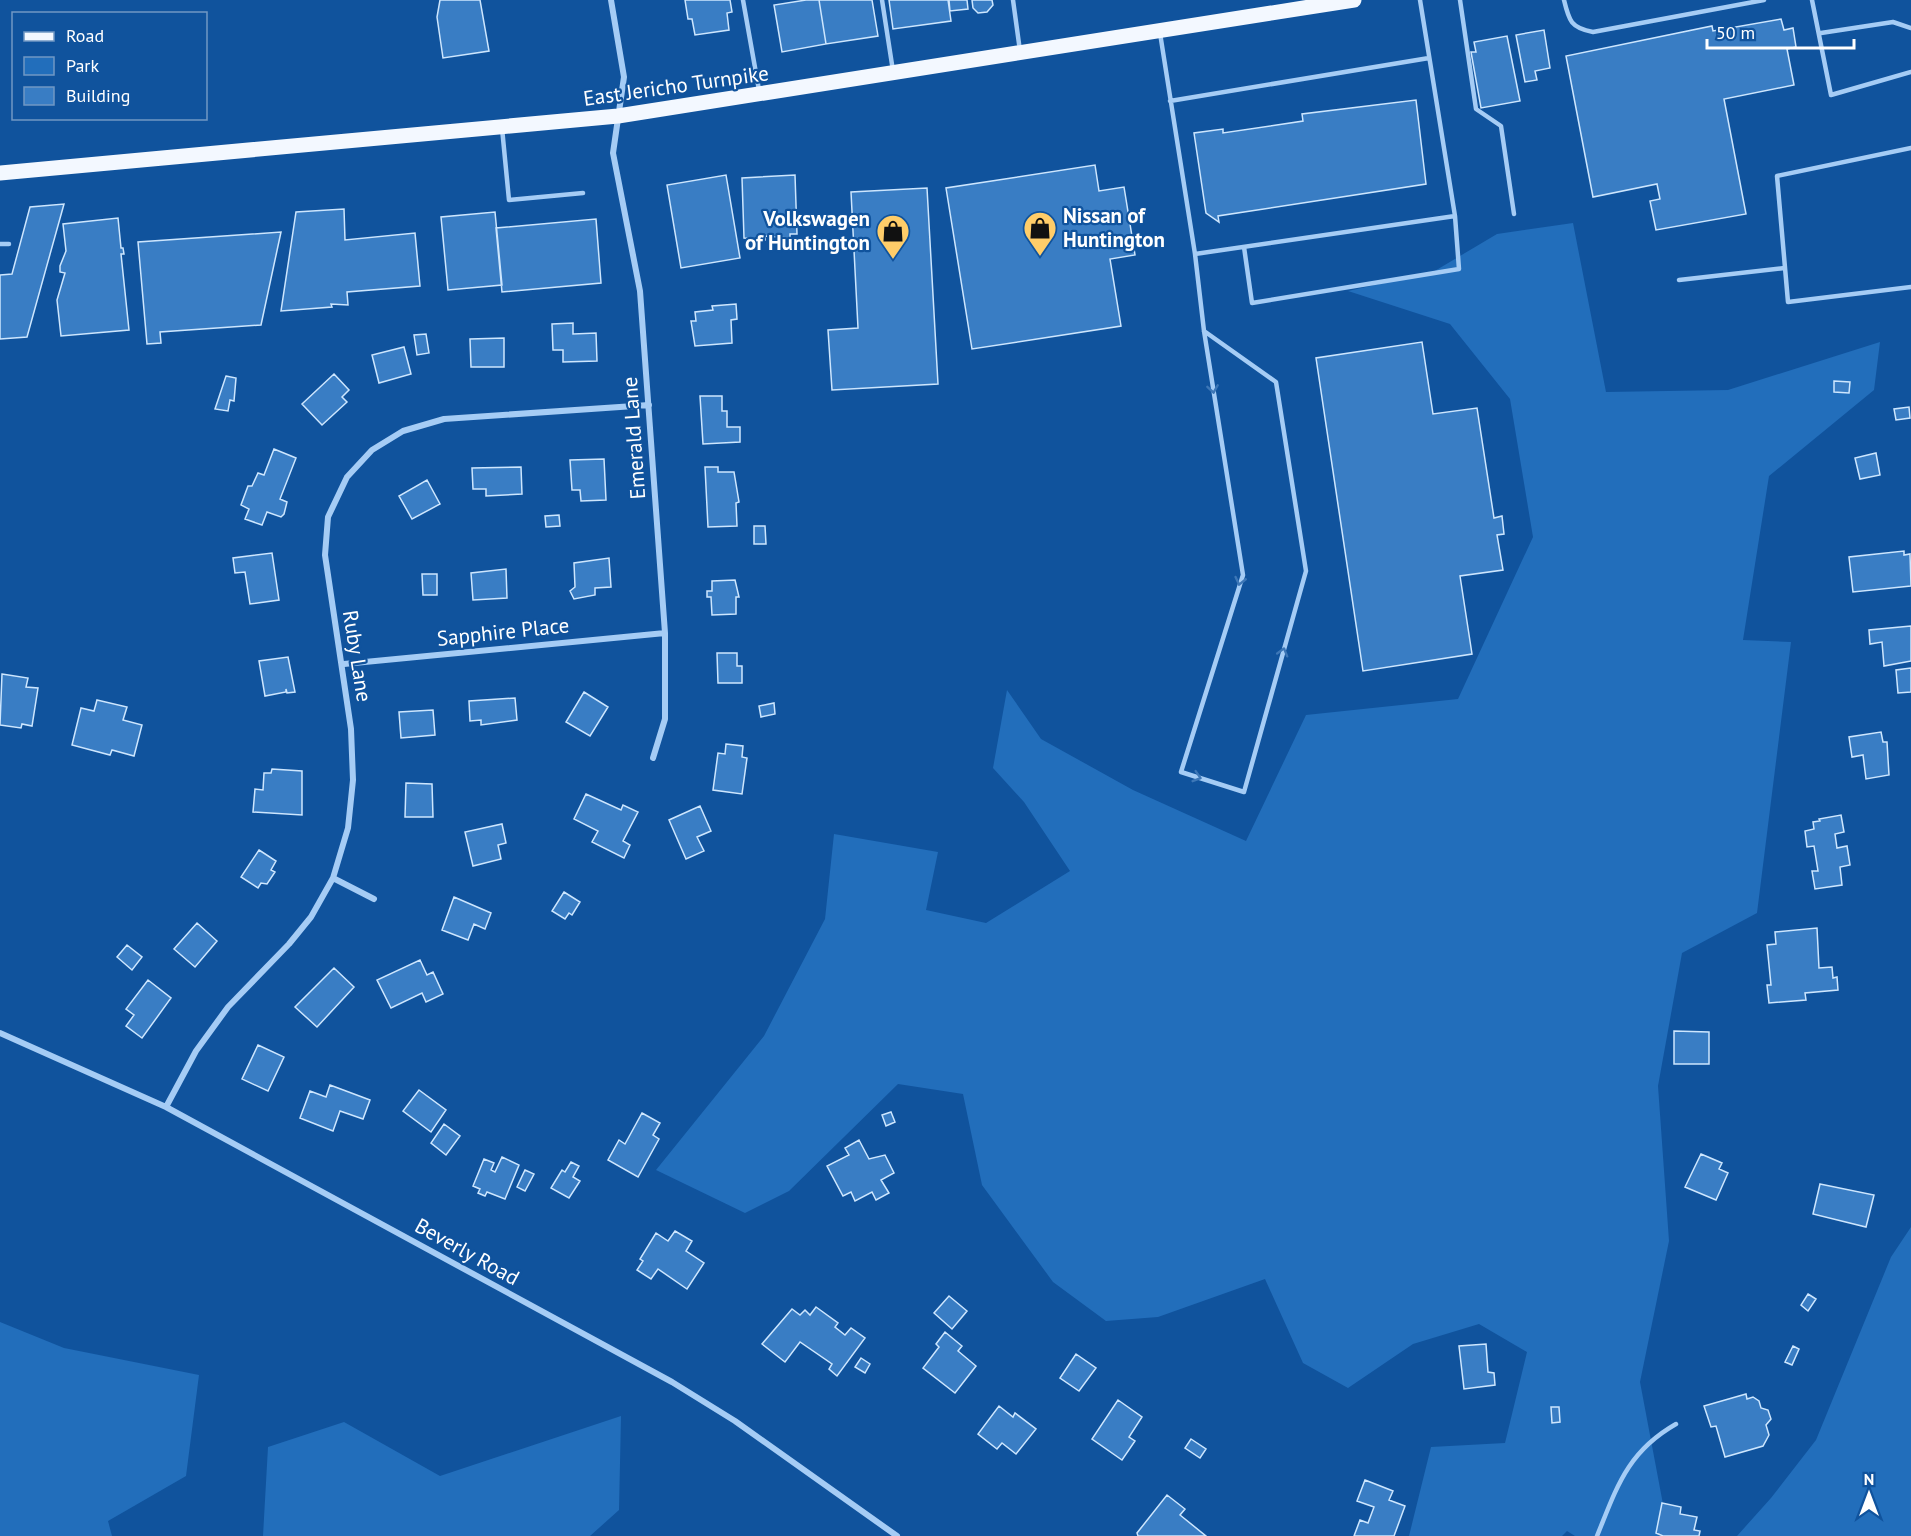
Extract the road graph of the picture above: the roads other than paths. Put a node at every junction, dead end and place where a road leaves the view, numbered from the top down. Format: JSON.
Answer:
{"nodes":[{"id":1,"x":611,"y":0,"type":"edge"},
{"id":2,"x":743,"y":0,"type":"edge"},
{"id":3,"x":882,"y":0,"type":"edge"},
{"id":4,"x":1013,"y":0,"type":"edge"},
{"id":5,"x":1354,"y":0,"type":"edge"},
{"id":6,"x":1420,"y":0,"type":"edge"},
{"id":7,"x":1460,"y":0,"type":"edge"},
{"id":8,"x":1564,"y":0,"type":"edge"},
{"id":9,"x":1764,"y":0,"type":"edge"},
{"id":10,"x":1812,"y":0,"type":"edge"},
{"id":11,"x":1337,"y":1,"type":"edge"},
{"id":12,"x":1911,"y":28,"type":"edge"},
{"id":13,"x":1160,"y":31,"type":"junction"},
{"id":14,"x":1821,"y":33,"type":"junction"},
{"id":15,"x":1020,"y":53,"type":"junction"},
{"id":16,"x":1429,"y":58,"type":"junction"},
{"id":17,"x":1911,"y":72,"type":"edge"},
{"id":18,"x":894,"y":74,"type":"junction"},
{"id":19,"x":760,"y":95,"type":"junction"},
{"id":20,"x":1170,"y":101,"type":"junction"},
{"id":21,"x":618,"y":116,"type":"junction"},
{"id":22,"x":502,"y":128,"type":"junction"},
{"id":23,"x":1911,"y":148,"type":"edge"},
{"id":24,"x":0,"y":173,"type":"edge"},
{"id":25,"x":584,"y":193,"type":"dead end"},
{"id":26,"x":1514,"y":214,"type":"dead end"},
{"id":27,"x":1455,"y":216,"type":"junction"},
{"id":28,"x":0,"y":244,"type":"edge"},
{"id":29,"x":9,"y":244,"type":"dead end"},
{"id":30,"x":1244,"y":247,"type":"junction"},
{"id":31,"x":1195,"y":254,"type":"junction"},
{"id":32,"x":1785,"y":268,"type":"junction"},
{"id":33,"x":1679,"y":280,"type":"dead end"},
{"id":34,"x":1911,"y":287,"type":"edge"},
{"id":35,"x":1204,"y":331,"type":"junction"},
{"id":36,"x":649,"y":405,"type":"junction"},
{"id":37,"x":665,"y":633,"type":"junction"},
{"id":38,"x":344,"y":664,"type":"junction"},
{"id":39,"x":653,"y":758,"type":"dead end"},
{"id":40,"x":333,"y":878,"type":"junction"},
{"id":41,"x":374,"y":899,"type":"dead end"},
{"id":42,"x":0,"y":1033,"type":"edge"},
{"id":43,"x":166,"y":1107,"type":"junction"},
{"id":44,"x":1676,"y":1424,"type":"dead end"},
{"id":45,"x":887,"y":1533,"type":"edge"},
{"id":46,"x":897,"y":1536,"type":"edge"},
{"id":47,"x":1597,"y":1536,"type":"edge"}],
"edges":[{"from":1,"to":21,"type":"street","name":"Emerald Lane"},
{"from":2,"to":19,"type":"lane"},
{"from":3,"to":18,"type":"lane"},
{"from":4,"to":15,"type":"lane"},
{"from":5,"to":11,"type":"main road","name":"East Jericho Turnpike"},
{"from":6,"to":16,"type":"lane"},
{"from":7,"to":26,"type":"lane"},
{"from":8,"to":9,"type":"lane"},
{"from":10,"to":14,"type":"lane"},
{"from":11,"to":13,"type":"main road","name":"East Jericho Turnpike"},
{"from":12,"to":14,"type":"lane"},
{"from":13,"to":15,"type":"main road","name":"East Jericho Turnpike"},
{"from":13,"to":20,"type":"lane"},
{"from":14,"to":17,"type":"lane"},
{"from":15,"to":18,"type":"main road","name":"East Jericho Turnpike"},
{"from":16,"to":20,"type":"lane"},
{"from":16,"to":27,"type":"lane"},
{"from":18,"to":19,"type":"main road","name":"East Jericho Turnpike"},
{"from":19,"to":21,"type":"main road","name":"East Jericho Turnpike"},
{"from":20,"to":31,"type":"lane"},
{"from":21,"to":22,"type":"main road","name":"East Jericho Turnpike"},
{"from":21,"to":36,"type":"street","name":"Emerald Lane"},
{"from":22,"to":24,"type":"main road","name":"East Jericho Turnpike"},
{"from":22,"to":25,"type":"lane"},
{"from":23,"to":32,"type":"lane"},
{"from":27,"to":30,"type":"lane"},
{"from":27,"to":30,"type":"lane"},
{"from":28,"to":29,"type":"lane"},
{"from":30,"to":31,"type":"lane"},
{"from":31,"to":35,"type":"lane"},
{"from":32,"to":33,"type":"lane"},
{"from":32,"to":34,"type":"lane"},
{"from":35,"to":35,"type":"lane","one_way":true},
{"from":36,"to":37,"type":"street","name":"Emerald Lane"},
{"from":36,"to":38,"type":"street","name":"Ruby Lane"},
{"from":37,"to":38,"type":"street","name":"Sapphire Place"},
{"from":37,"to":39,"type":"street","name":"Emerald Lane"},
{"from":38,"to":40,"type":"street","name":"Ruby Lane"},
{"from":40,"to":41,"type":"street"},
{"from":40,"to":43,"type":"street","name":"Ruby Lane"},
{"from":42,"to":43,"type":"street","name":"Beverly Road"},
{"from":43,"to":45,"type":"street","name":"Beverly Road"},
{"from":44,"to":47,"type":"lane"},
{"from":45,"to":46,"type":"street","name":"Beverly Road"}]}
